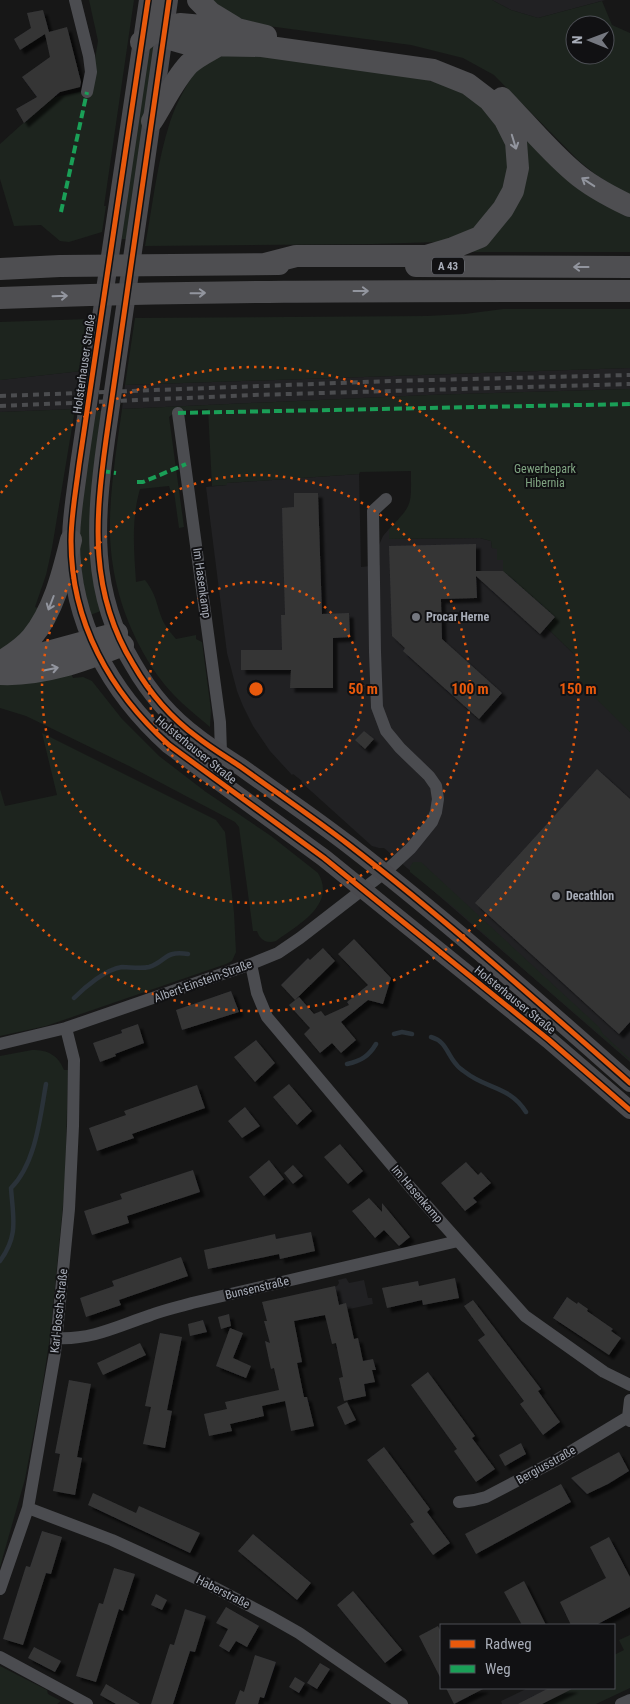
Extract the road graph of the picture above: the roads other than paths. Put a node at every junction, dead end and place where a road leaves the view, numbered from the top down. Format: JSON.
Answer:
{"nodes":[{"id":1,"x":75,"y":0,"type":"edge"},
{"id":2,"x":148,"y":0,"type":"edge"},
{"id":3,"x":157,"y":0,"type":"edge"},
{"id":4,"x":169,"y":0,"type":"edge"},
{"id":5,"x":198,"y":0,"type":"edge"},
{"id":6,"x":237,"y":29,"type":"junction"},
{"id":7,"x":163,"y":31,"type":"junction"},
{"id":8,"x":141,"y":42,"type":"junction"},
{"id":9,"x":219,"y":45,"type":"junction"},
{"id":10,"x":87,"y":92,"type":"dead end"},
{"id":11,"x":152,"y":121,"type":"junction"},
{"id":12,"x":630,"y":206,"type":"edge"},
{"id":13,"x":265,"y":264,"type":"junction"},
{"id":14,"x":630,"y":267,"type":"edge"},
{"id":15,"x":0,"y":269,"type":"edge"},
{"id":16,"x":630,"y":291,"type":"edge"},
{"id":17,"x":4,"y":298,"type":"edge"},
{"id":18,"x":178,"y":413,"type":"dead end"},
{"id":19,"x":386,"y":499,"type":"dead end"},
{"id":20,"x":71,"y":540,"type":"junction"},
{"id":21,"x":120,"y":639,"type":"junction"},
{"id":22,"x":95,"y":648,"type":"junction"},
{"id":23,"x":0,"y":665,"type":"edge"},
{"id":24,"x":221,"y":753,"type":"junction"},
{"id":25,"x":384,"y":873,"type":"junction"},
{"id":26,"x":363,"y":890,"type":"junction"},
{"id":27,"x":251,"y":964,"type":"junction"},
{"id":28,"x":66,"y":1028,"type":"junction"},
{"id":29,"x":0,"y":1044,"type":"edge"},
{"id":30,"x":630,"y":1083,"type":"edge"},
{"id":31,"x":630,"y":1110,"type":"edge"},
{"id":32,"x":458,"y":1241,"type":"junction"},
{"id":33,"x":56,"y":1338,"type":"junction"},
{"id":34,"x":630,"y":1385,"type":"edge"},
{"id":35,"x":630,"y":1400,"type":"edge"},
{"id":36,"x":629,"y":1419,"type":"edge"},
{"id":37,"x":459,"y":1502,"type":"dead end"},
{"id":38,"x":28,"y":1508,"type":"junction"},
{"id":39,"x":0,"y":1589,"type":"edge"},
{"id":40,"x":0,"y":1657,"type":"edge"},
{"id":41,"x":630,"y":1700,"type":"edge"},
{"id":42,"x":86,"y":1704,"type":"edge"},
{"id":43,"x":402,"y":1704,"type":"edge"},
{"id":44,"x":620,"y":1704,"type":"edge"}],
"edges":[{"from":1,"to":10,"type":"street"},
{"from":2,"to":8,"type":"main road","name":"Holsterhauser Straße"},
{"from":3,"to":7,"type":"highway"},
{"from":4,"to":7,"type":"main road","name":"Holsterhauser Straße"},
{"from":5,"to":6,"type":"highway"},
{"from":6,"to":7,"type":"highway"},
{"from":12,"to":6,"type":"highway","one_way":true},
{"from":7,"to":8,"type":"highway"},
{"from":7,"to":9,"type":"highway"},
{"from":7,"to":11,"type":"main road","name":"Holsterhauser Straße"},
{"from":8,"to":20,"type":"main road","name":"Holsterhauser Straße"},
{"from":9,"to":11,"type":"highway"},
{"from":9,"to":13,"type":"highway","one_way":true},
{"from":11,"to":21,"type":"main road","name":"Holsterhauser Straße"},
{"from":14,"to":13,"type":"highway","number":"A 43","one_way":true},
{"from":13,"to":15,"type":"highway","number":"A 43"},
{"from":17,"to":16,"type":"highway","number":"A 43","one_way":true},
{"from":18,"to":24,"type":"street","name":"Im Hasenkamp"},
{"from":19,"to":25,"type":"street","name":"Albert-Einstein-Straße"},
{"from":20,"to":22,"type":"main road","name":"Holsterhauser Straße"},
{"from":20,"to":23,"type":"highway","one_way":true},
{"from":21,"to":22,"type":"highway"},
{"from":21,"to":24,"type":"main road","name":"Holsterhauser Straße"},
{"from":22,"to":23,"type":"highway"},
{"from":22,"to":26,"type":"main road","name":"Holsterhauser Straße"},
{"from":24,"to":25,"type":"main road","name":"Holsterhauser Straße"},
{"from":25,"to":26,"type":"street","name":"Albert-Einstein-Straße"},
{"from":25,"to":30,"type":"main road","name":"Holsterhauser Straße"},
{"from":26,"to":27,"type":"street","name":"Albert-Einstein-Straße"},
{"from":26,"to":31,"type":"main road","name":"Holsterhauser Straße"},
{"from":27,"to":28,"type":"street","name":"Albert-Einstein-Straße"},
{"from":27,"to":32,"type":"street","name":"Im Hasenkamp"},
{"from":28,"to":29,"type":"street","name":"Albert-Einstein-Straße"},
{"from":28,"to":33,"type":"street","name":"Karl-Bosch-Straße"},
{"from":32,"to":33,"type":"street","name":"Bunsenstraße"},
{"from":32,"to":34,"type":"street","name":"Im Hasenkamp"},
{"from":33,"to":38,"type":"street","name":"Karl-Bosch-Straße"},
{"from":35,"to":36,"type":"street"},
{"from":36,"to":37,"type":"street","name":"Bergiusstraße"},
{"from":38,"to":39,"type":"street","name":"Karl-Bosch-Straße"},
{"from":38,"to":43,"type":"street","name":"Haberstraße"},
{"from":40,"to":42,"type":"street"},
{"from":41,"to":44,"type":"street"}]}
